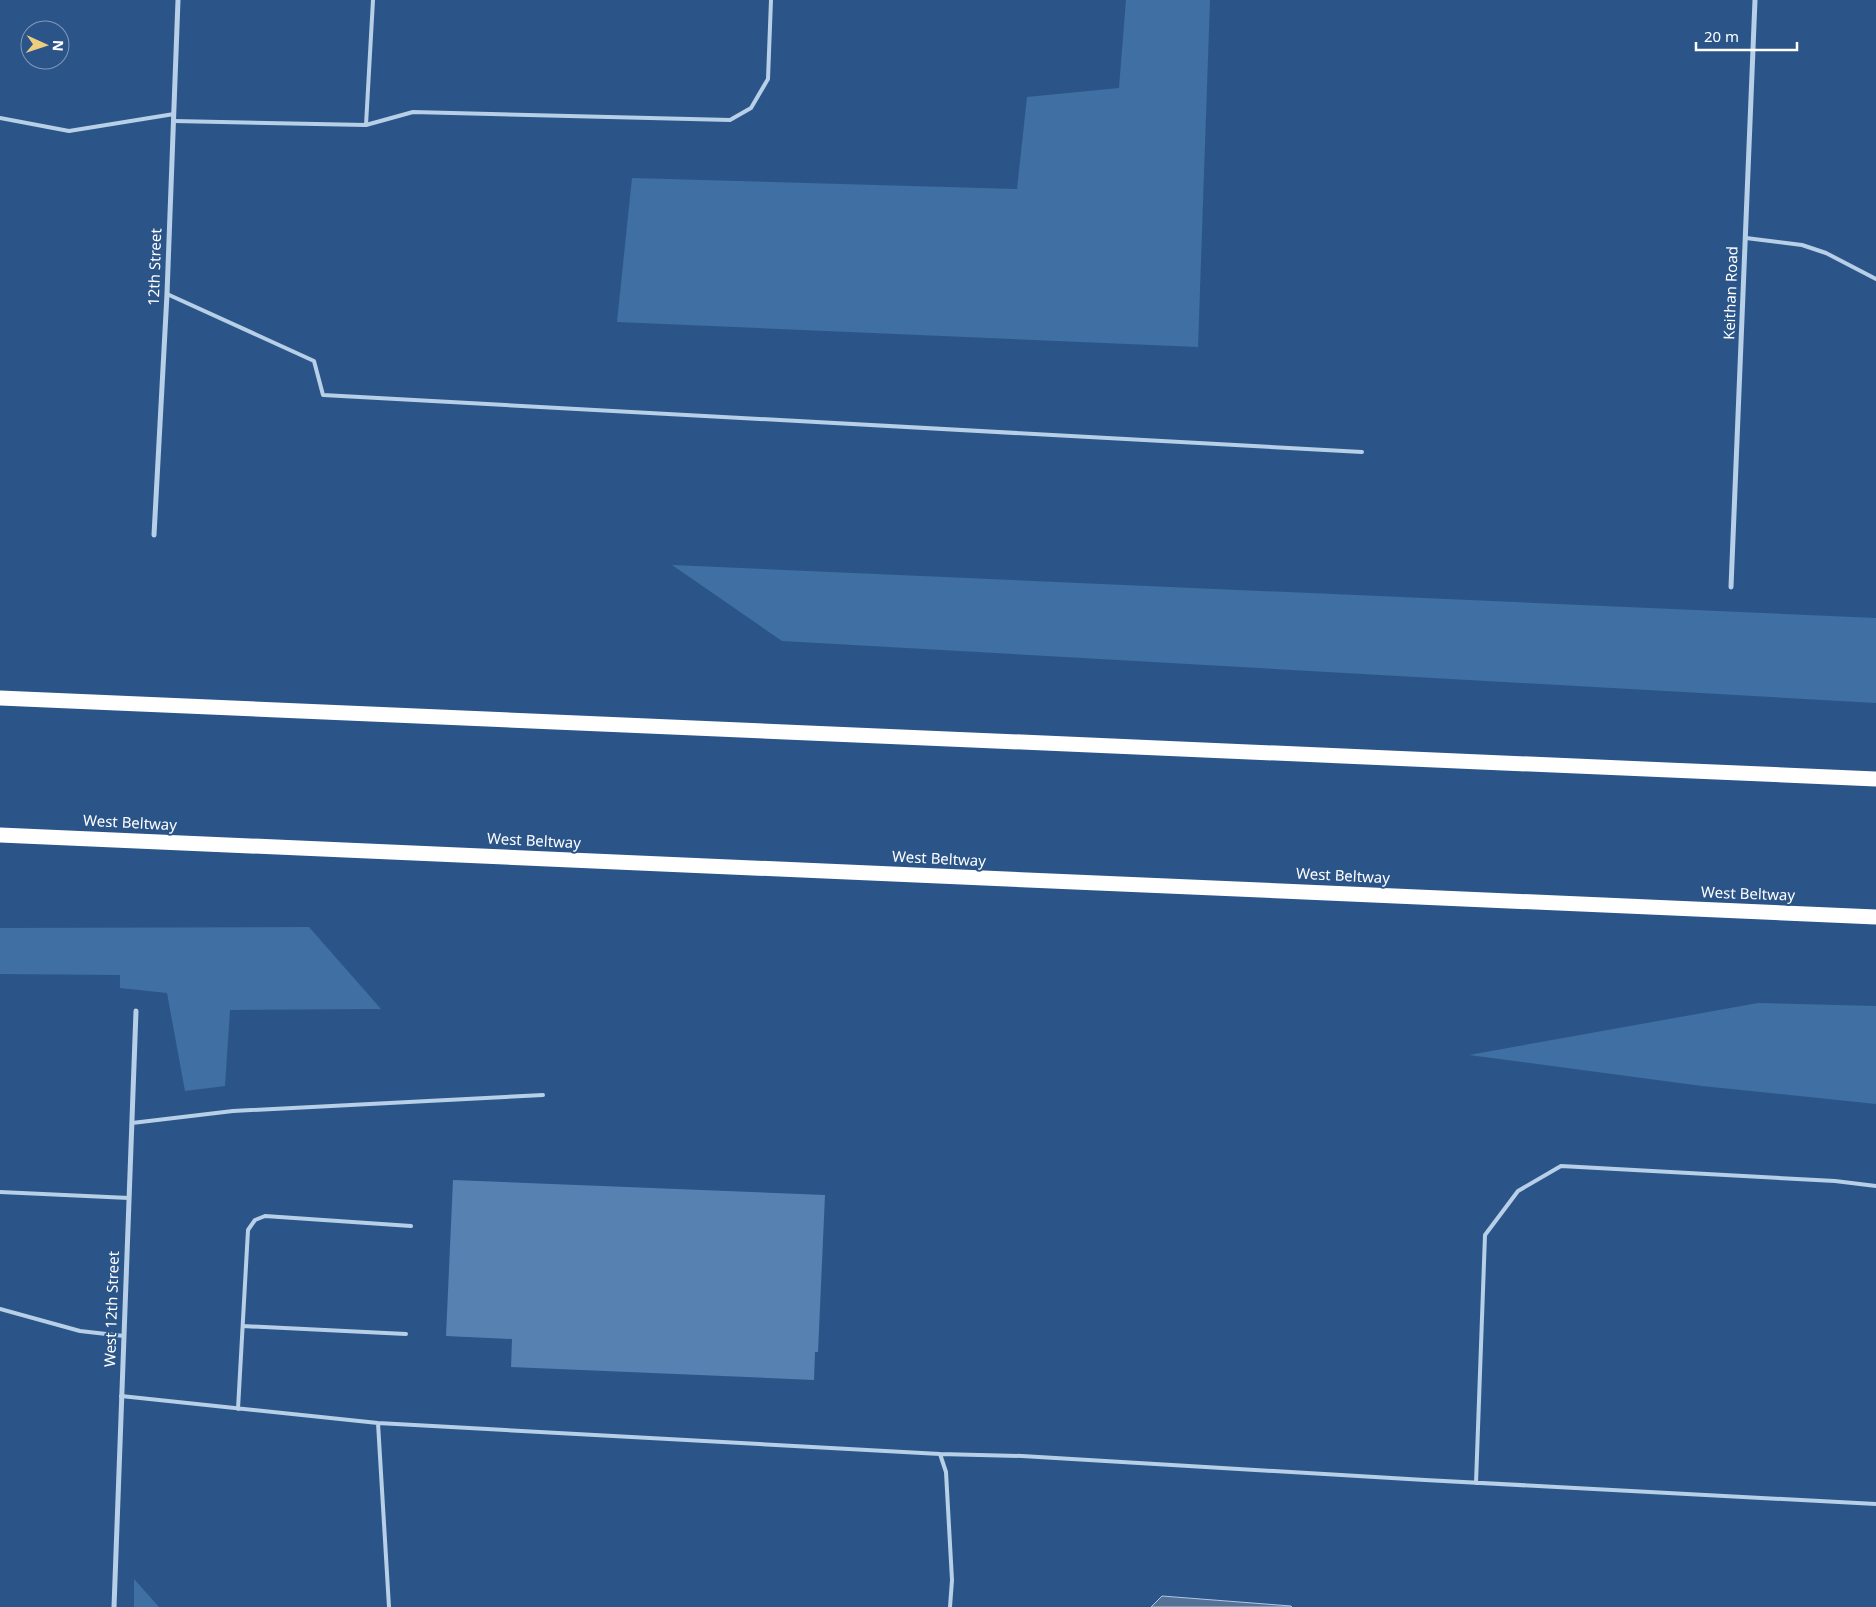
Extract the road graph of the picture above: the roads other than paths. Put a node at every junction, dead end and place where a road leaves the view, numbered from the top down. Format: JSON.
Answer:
{"nodes":[{"id":1,"x":178,"y":0,"type":"edge"},
{"id":2,"x":374,"y":0,"type":"edge"},
{"id":3,"x":771,"y":0,"type":"edge"},
{"id":4,"x":1755,"y":0,"type":"edge"},
{"id":5,"x":174,"y":114,"type":"junction"},
{"id":6,"x":0,"y":118,"type":"edge"},
{"id":7,"x":174,"y":120,"type":"junction"},
{"id":8,"x":366,"y":125,"type":"junction"},
{"id":9,"x":1746,"y":238,"type":"junction"},
{"id":10,"x":1876,"y":279,"type":"edge"},
{"id":11,"x":167,"y":294,"type":"junction"},
{"id":12,"x":1362,"y":452,"type":"dead end"},
{"id":13,"x":154,"y":535,"type":"dead end"},
{"id":14,"x":1731,"y":587,"type":"dead end"},
{"id":15,"x":0,"y":698,"type":"edge"},
{"id":16,"x":1876,"y":779,"type":"edge"},
{"id":17,"x":0,"y":834,"type":"edge"},
{"id":18,"x":1876,"y":917,"type":"edge"},
{"id":19,"x":136,"y":1011,"type":"dead end"},
{"id":20,"x":543,"y":1095,"type":"dead end"},
{"id":21,"x":132,"y":1123,"type":"junction"},
{"id":22,"x":1876,"y":1186,"type":"edge"},
{"id":23,"x":0,"y":1192,"type":"edge"},
{"id":24,"x":129,"y":1198,"type":"junction"},
{"id":25,"x":411,"y":1226,"type":"dead end"},
{"id":26,"x":0,"y":1310,"type":"edge"},
{"id":27,"x":243,"y":1326,"type":"junction"},
{"id":28,"x":406,"y":1334,"type":"dead end"},
{"id":29,"x":124,"y":1336,"type":"junction"},
{"id":30,"x":121,"y":1396,"type":"junction"},
{"id":31,"x":238,"y":1409,"type":"junction"},
{"id":32,"x":378,"y":1423,"type":"junction"},
{"id":33,"x":940,"y":1454,"type":"junction"},
{"id":34,"x":1476,"y":1483,"type":"junction"},
{"id":35,"x":1876,"y":1504,"type":"edge"},
{"id":36,"x":114,"y":1607,"type":"edge"},
{"id":37,"x":388,"y":1607,"type":"edge"},
{"id":38,"x":950,"y":1607,"type":"edge"}],
"edges":[{"from":1,"to":5,"type":"street","name":"12th Street"},
{"from":2,"to":8,"type":"lane"},
{"from":3,"to":8,"type":"lane"},
{"from":4,"to":9,"type":"street","name":"Keithan Road"},
{"from":5,"to":6,"type":"lane"},
{"from":5,"to":7,"type":"street","name":"12th Street"},
{"from":7,"to":8,"type":"lane"},
{"from":7,"to":11,"type":"street","name":"12th Street"},
{"from":9,"to":10,"type":"lane"},
{"from":9,"to":14,"type":"street","name":"Keithan Road"},
{"from":11,"to":12,"type":"lane"},
{"from":11,"to":13,"type":"street","name":"12th Street"},
{"from":15,"to":16,"type":"highway"},
{"from":17,"to":18,"type":"highway","name":"West Beltway"},
{"from":19,"to":21,"type":"street","name":"West 12th Street"},
{"from":20,"to":21,"type":"lane"},
{"from":21,"to":24,"type":"street","name":"West 12th Street"},
{"from":22,"to":34,"type":"lane"},
{"from":23,"to":24,"type":"lane"},
{"from":24,"to":29,"type":"street","name":"West 12th Street"},
{"from":25,"to":27,"type":"lane"},
{"from":26,"to":29,"type":"lane"},
{"from":27,"to":28,"type":"lane"},
{"from":27,"to":31,"type":"lane"},
{"from":29,"to":30,"type":"street","name":"West 12th Street"},
{"from":30,"to":31,"type":"lane"},
{"from":30,"to":36,"type":"street","name":"West 12th Street"},
{"from":31,"to":32,"type":"lane"},
{"from":32,"to":33,"type":"lane"},
{"from":32,"to":37,"type":"lane"},
{"from":33,"to":34,"type":"lane"},
{"from":33,"to":38,"type":"lane"},
{"from":34,"to":35,"type":"lane"}]}
